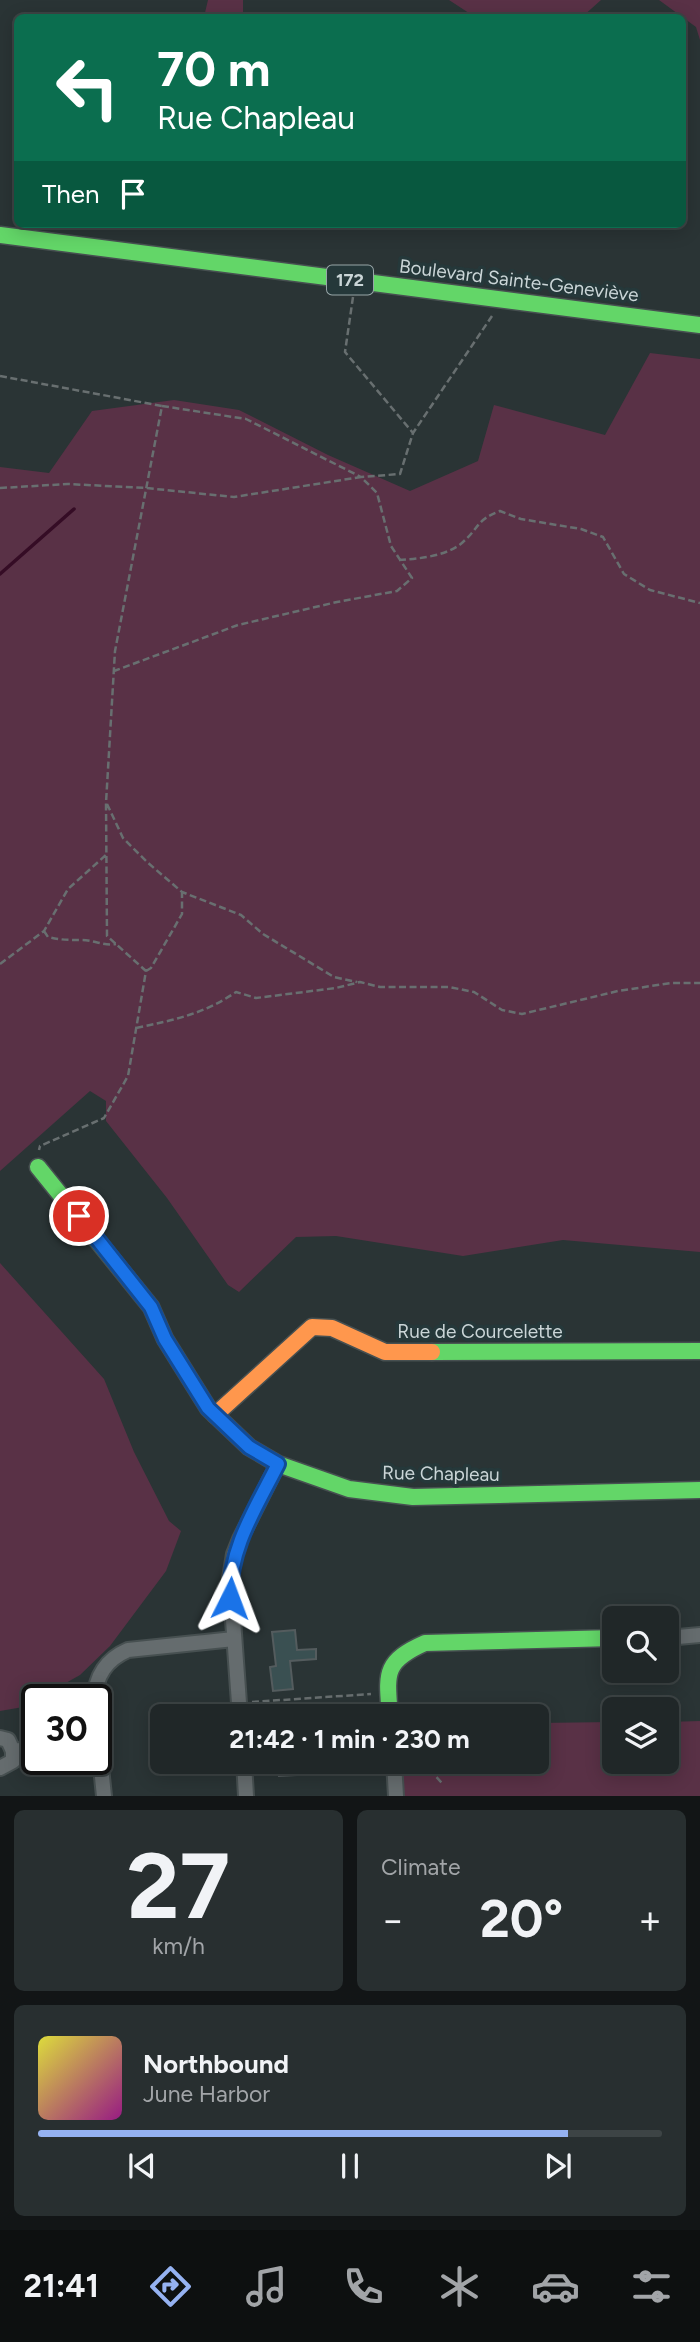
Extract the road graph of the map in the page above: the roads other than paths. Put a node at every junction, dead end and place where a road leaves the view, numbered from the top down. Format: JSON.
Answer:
{"nodes":[{"id":1,"x":0,"y":235,"type":"edge"},
{"id":2,"x":700,"y":324,"type":"edge"},
{"id":3,"x":38,"y":1167,"type":"road end"},
{"id":4,"x":700,"y":1351,"type":"edge"},
{"id":5,"x":215,"y":1415,"type":"junction"},
{"id":6,"x":278,"y":1464,"type":"junction"},
{"id":7,"x":700,"y":1490,"type":"edge"},
{"id":8,"x":700,"y":1635,"type":"edge"},
{"id":9,"x":679,"y":1637,"type":"edge"},
{"id":10,"x":602,"y":1638,"type":"edge"},
{"id":11,"x":234,"y":1639,"type":"junction"},
{"id":12,"x":97,"y":1684,"type":"edge"},
{"id":13,"x":239,"y":1704,"type":"edge"},
{"id":14,"x":389,"y":1704,"type":"edge"},
{"id":15,"x":0,"y":1738,"type":"edge"},
{"id":16,"x":21,"y":1750,"type":"edge"},
{"id":17,"x":13,"y":1751,"type":"junction"},
{"id":18,"x":0,"y":1768,"type":"edge"},
{"id":19,"x":244,"y":1774,"type":"edge"},
{"id":20,"x":395,"y":1774,"type":"edge"},
{"id":21,"x":102,"y":1775,"type":"edge"},
{"id":22,"x":104,"y":1796,"type":"edge"},
{"id":23,"x":246,"y":1796,"type":"edge"},
{"id":24,"x":396,"y":1796,"type":"edge"}],
"edges":[{"from":1,"to":2,"type":"street","name":"Boulevard Sainte-Geneviève","number":"172"},
{"from":3,"to":5,"type":"street","name":"Rue Chapleau"},
{"from":4,"to":5,"type":"street","name":"Rue de Courcelette"},
{"from":5,"to":6,"type":"street","name":"Rue Chapleau"},
{"from":6,"to":7,"type":"street","name":"Rue Chapleau"},
{"from":6,"to":11,"type":"street"},
{"from":8,"to":9,"type":"street"},
{"from":10,"to":14,"type":"street"},
{"from":11,"to":12,"type":"street"},
{"from":11,"to":13,"type":"street"},
{"from":15,"to":17,"type":"street"},
{"from":16,"to":17,"type":"street"},
{"from":17,"to":18,"type":"street"},
{"from":19,"to":23,"type":"street"},
{"from":20,"to":24,"type":"street"},
{"from":21,"to":22,"type":"street"}]}
